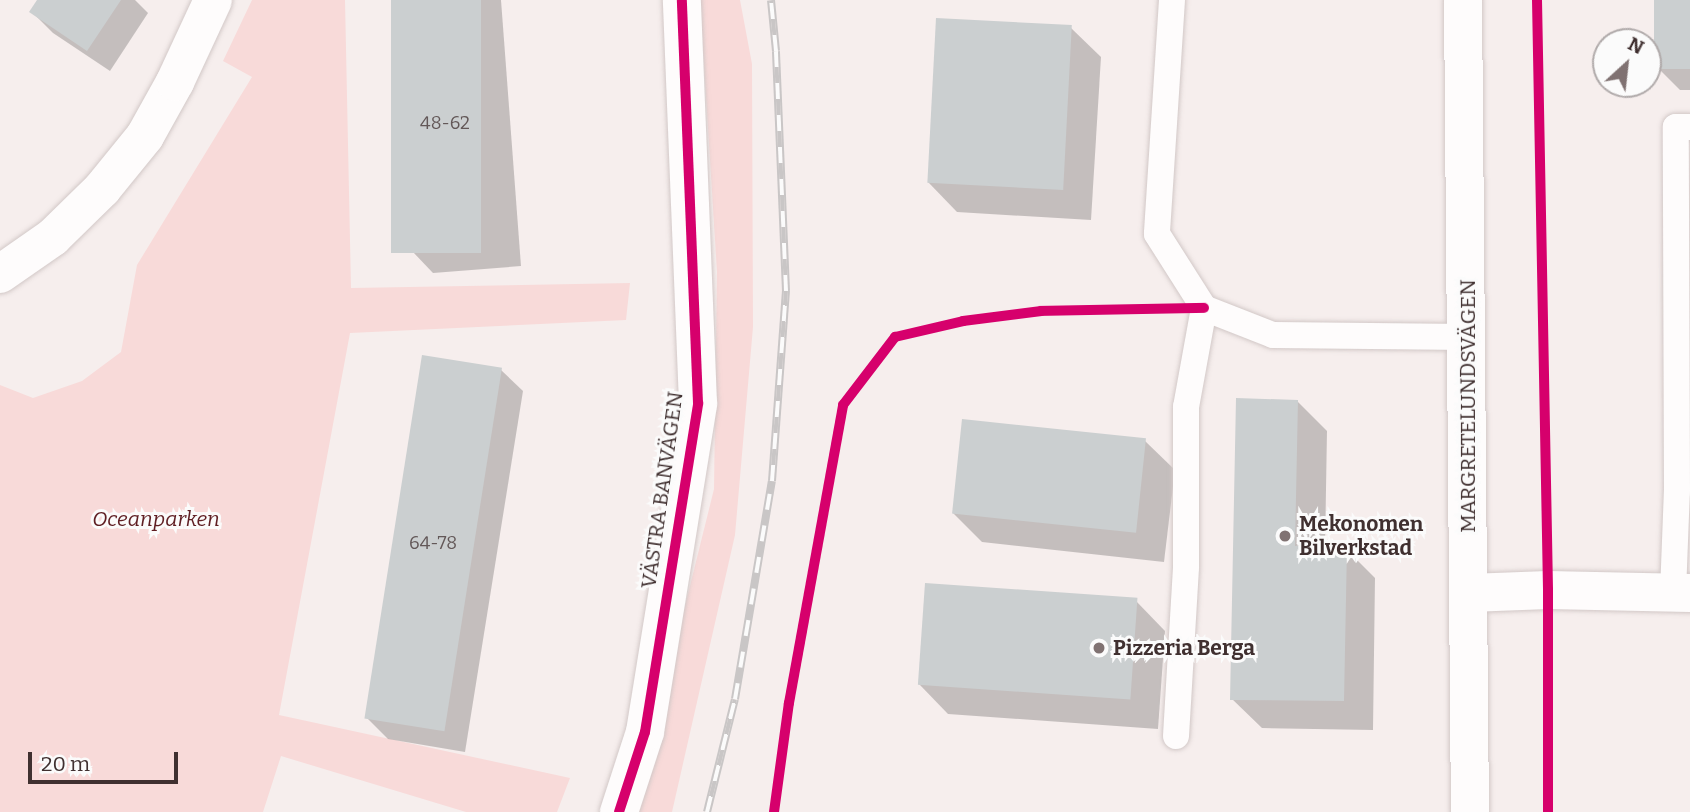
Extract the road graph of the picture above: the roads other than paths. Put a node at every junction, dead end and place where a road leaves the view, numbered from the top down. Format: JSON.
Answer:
{"nodes":[{"id":1,"x":213,"y":0,"type":"edge"},
{"id":2,"x":681,"y":0,"type":"edge"},
{"id":3,"x":1172,"y":0,"type":"edge"},
{"id":4,"x":1463,"y":0,"type":"edge"},
{"id":5,"x":1690,"y":127,"type":"edge"},
{"id":6,"x":0,"y":274,"type":"edge"},
{"id":7,"x":1204,"y":308,"type":"junction"},
{"id":8,"x":1468,"y":337,"type":"junction"},
{"id":9,"x":1469,"y":593,"type":"junction"},
{"id":10,"x":1682,"y":593,"type":"edge"},
{"id":11,"x":1176,"y":736,"type":"dead end"},
{"id":12,"x":619,"y":812,"type":"edge"},
{"id":13,"x":1470,"y":812,"type":"edge"}],
"edges":[{"from":1,"to":6,"type":"street"},
{"from":2,"to":12,"type":"street","name":"VÄSTRA BANVÄGEN"},
{"from":3,"to":7,"type":"lane"},
{"from":4,"to":8,"type":"street","name":"MARGRETELUNDSVÄGEN"},
{"from":5,"to":10,"type":"lane"},
{"from":7,"to":8,"type":"lane"},
{"from":7,"to":11,"type":"lane"},
{"from":8,"to":9,"type":"street","name":"MARGRETELUNDSVÄGEN"},
{"from":9,"to":10,"type":"street"},
{"from":9,"to":13,"type":"street","name":"MARGRETELUNDSVÄGEN"}]}
